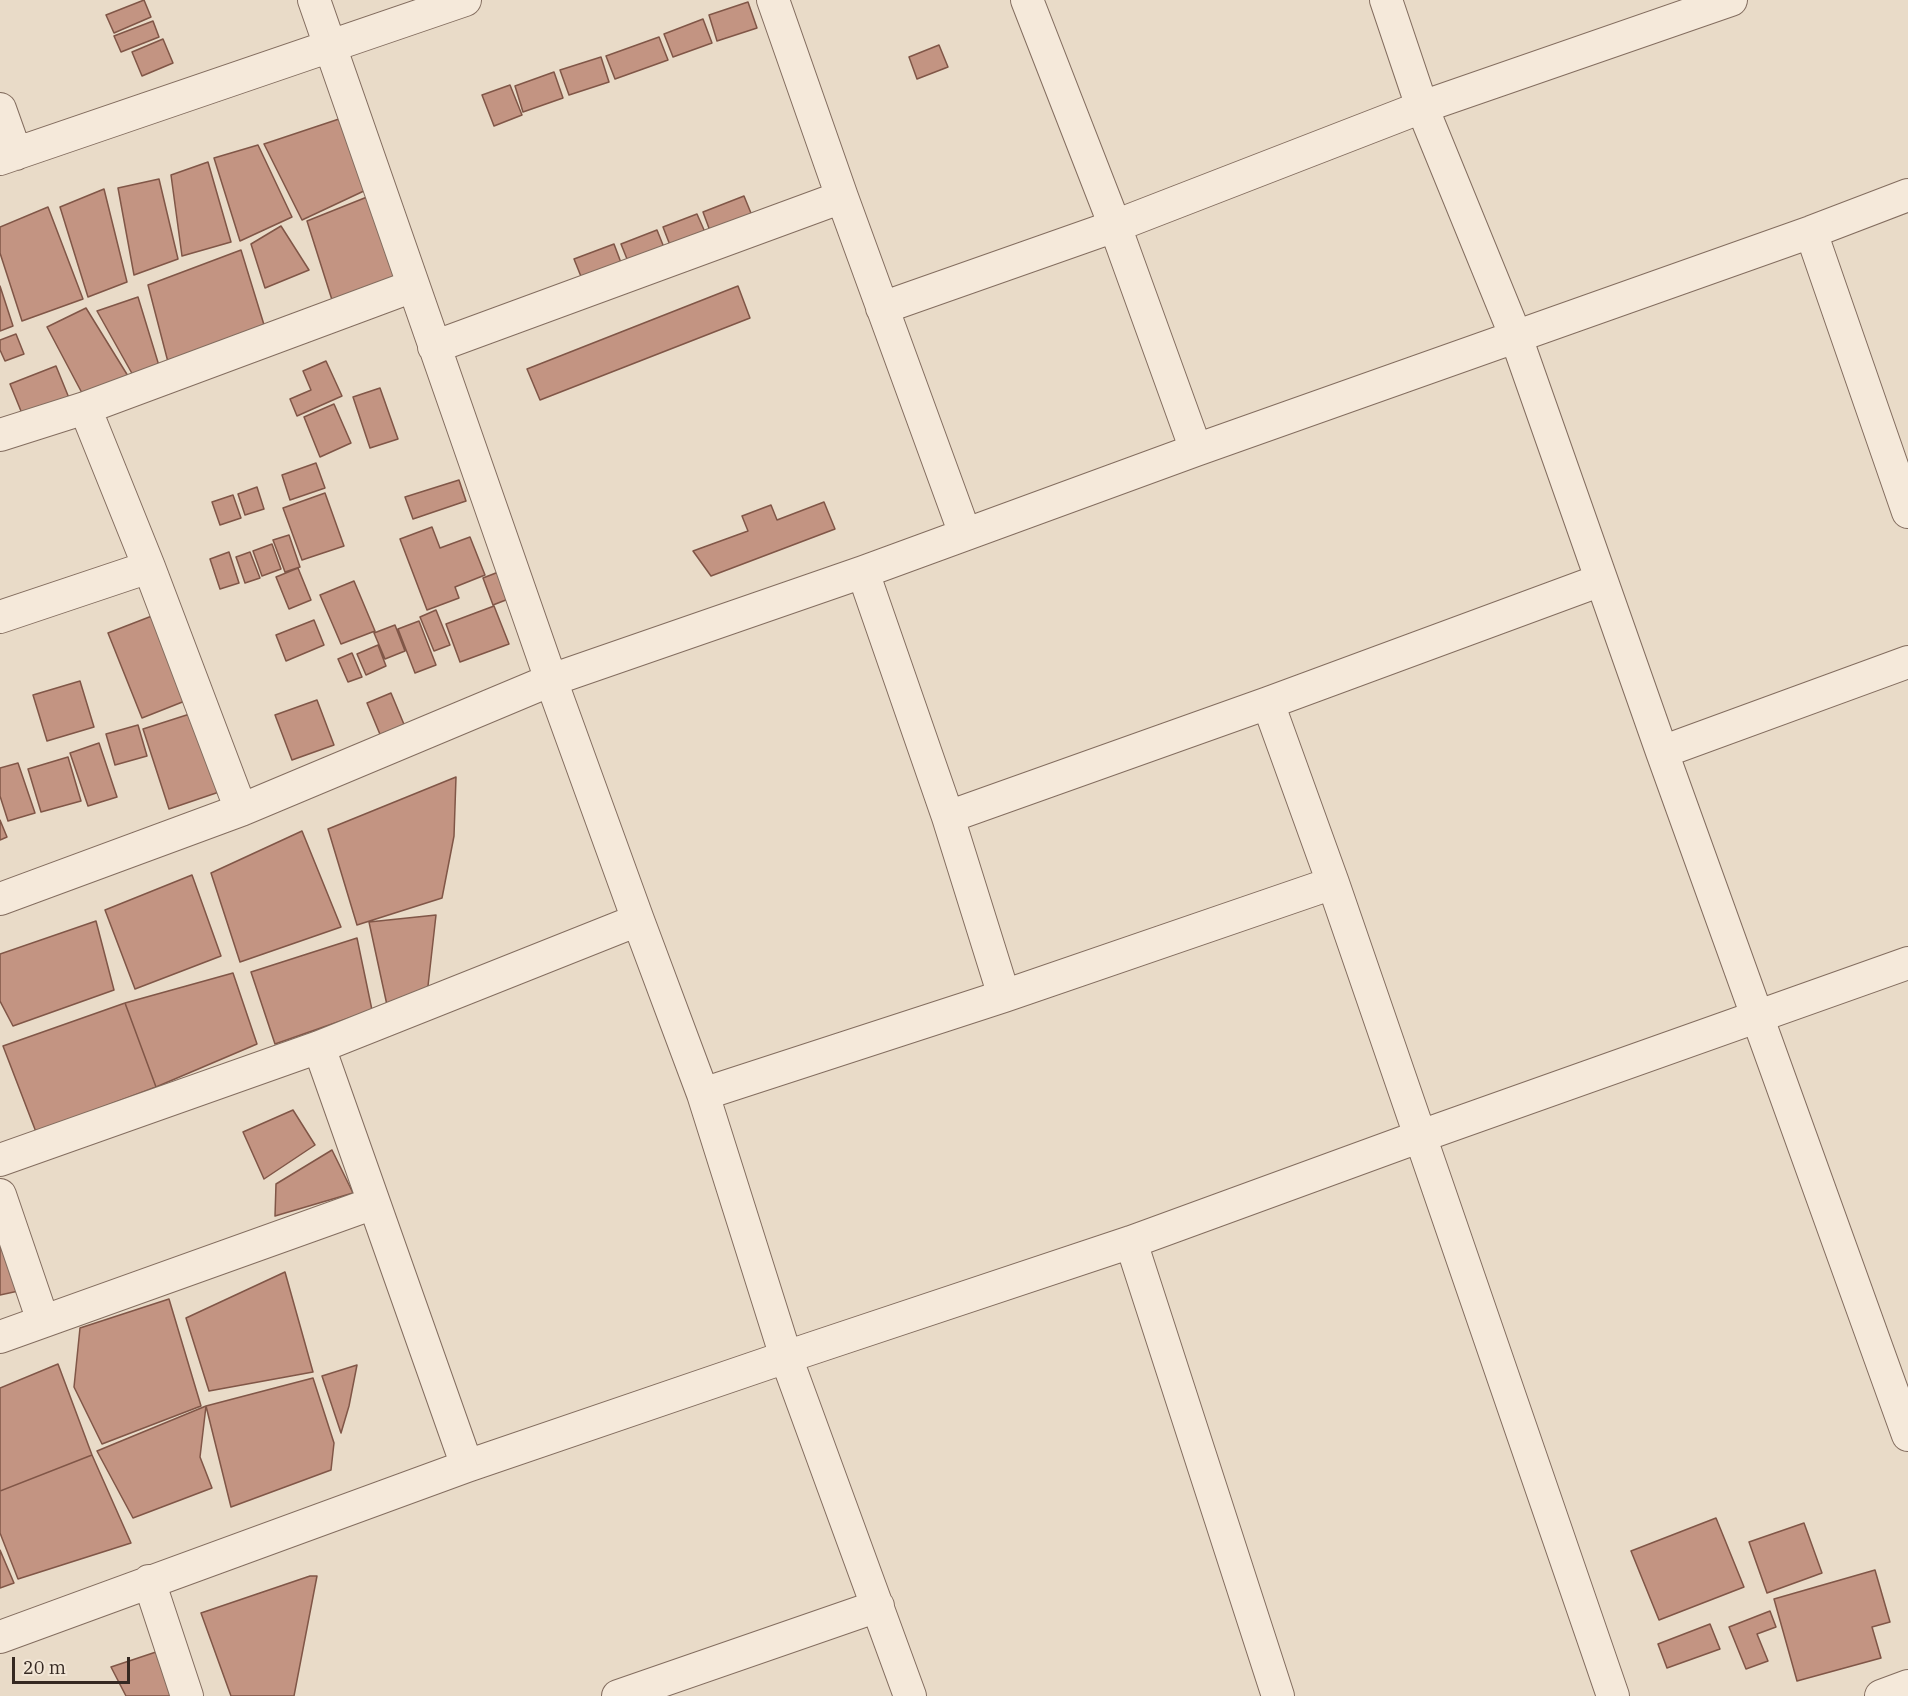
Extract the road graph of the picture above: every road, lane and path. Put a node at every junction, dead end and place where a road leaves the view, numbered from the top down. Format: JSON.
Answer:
{"nodes":[{"id":1,"x":314,"y":0,"type":"edge"},
{"id":2,"x":465,"y":0,"type":"edge"},
{"id":3,"x":773,"y":0,"type":"edge"},
{"id":4,"x":1027,"y":0,"type":"edge"},
{"id":5,"x":1386,"y":0,"type":"edge"},
{"id":6,"x":1731,"y":0,"type":"edge"},
{"id":7,"x":329,"y":45,"type":"junction"},
{"id":8,"x":1422,"y":107,"type":"junction"},
{"id":9,"x":0,"y":109,"type":"edge"},
{"id":10,"x":8,"y":156,"type":"edge"},
{"id":11,"x":1908,"y":195,"type":"edge"},
{"id":12,"x":842,"y":197,"type":"junction"},
{"id":13,"x":1115,"y":226,"type":"junction"},
{"id":14,"x":1811,"y":232,"type":"junction"},
{"id":15,"x":413,"y":286,"type":"junction"},
{"id":16,"x":882,"y":308,"type":"junction"},
{"id":17,"x":1516,"y":337,"type":"junction"},
{"id":18,"x":434,"y":347,"type":"junction"},
{"id":19,"x":85,"y":408,"type":"junction"},
{"id":20,"x":0,"y":435,"type":"edge"},
{"id":21,"x":1196,"y":450,"type":"junction"},
{"id":22,"x":1905,"y":492,"type":"edge"},
{"id":23,"x":965,"y":534,"type":"junction"},
{"id":24,"x":149,"y":567,"type":"junction"},
{"id":25,"x":863,"y":572,"type":"junction"},
{"id":26,"x":1601,"y":579,"type":"junction"},
{"id":27,"x":0,"y":617,"type":"edge"},
{"id":28,"x":1908,"y":662,"type":"edge"},
{"id":29,"x":551,"y":680,"type":"junction"},
{"id":30,"x":1268,"y":702,"type":"junction"},
{"id":31,"x":1662,"y":752,"type":"junction"},
{"id":32,"x":241,"y":810,"type":"junction"},
{"id":33,"x":948,"y":817,"type":"junction"},
{"id":34,"x":1333,"y":883,"type":"junction"},
{"id":35,"x":0,"y":899,"type":"edge"},
{"id":36,"x":638,"y":920,"type":"junction"},
{"id":37,"x":1908,"y":963,"type":"edge"},
{"id":38,"x":1004,"y":996,"type":"junction"},
{"id":39,"x":1758,"y":1018,"type":"junction"},
{"id":40,"x":319,"y":1047,"type":"junction"},
{"id":41,"x":703,"y":1094,"type":"junction"},
{"id":42,"x":1420,"y":1136,"type":"junction"},
{"id":43,"x":0,"y":1160,"type":"edge"},
{"id":44,"x":0,"y":1195,"type":"edge"},
{"id":45,"x":374,"y":1203,"type":"junction"},
{"id":46,"x":1131,"y":1242,"type":"junction"},
{"id":47,"x":43,"y":1321,"type":"junction"},
{"id":48,"x":0,"y":1337,"type":"edge"},
{"id":49,"x":786,"y":1357,"type":"junction"},
{"id":50,"x":1905,"y":1417,"type":"edge"},
{"id":51,"x":467,"y":1466,"type":"junction"},
{"id":52,"x":149,"y":1581,"type":"junction"},
{"id":53,"x":878,"y":1606,"type":"junction"},
{"id":54,"x":0,"y":1637,"type":"edge"},
{"id":55,"x":1908,"y":1686,"type":"edge"},
{"id":56,"x":186,"y":1696,"type":"edge"},
{"id":57,"x":618,"y":1696,"type":"edge"},
{"id":58,"x":910,"y":1696,"type":"edge"},
{"id":59,"x":1278,"y":1696,"type":"edge"},
{"id":60,"x":1613,"y":1696,"type":"edge"},
{"id":61,"x":1881,"y":1696,"type":"edge"}],
"edges":[{"from":1,"to":7,"type":"street"},
{"from":2,"to":7,"type":"street"},
{"from":3,"to":12,"type":"street"},
{"from":4,"to":13,"type":"street"},
{"from":5,"to":8,"type":"street"},
{"from":6,"to":8,"type":"street"},
{"from":7,"to":10,"type":"street"},
{"from":7,"to":15,"type":"street"},
{"from":8,"to":13,"type":"street"},
{"from":8,"to":17,"type":"street"},
{"from":9,"to":10,"type":"street"},
{"from":11,"to":14,"type":"street"},
{"from":12,"to":16,"type":"street"},
{"from":12,"to":18,"type":"street"},
{"from":13,"to":16,"type":"street"},
{"from":13,"to":21,"type":"street"},
{"from":14,"to":17,"type":"street"},
{"from":14,"to":22,"type":"street"},
{"from":15,"to":18,"type":"street"},
{"from":15,"to":19,"type":"street"},
{"from":16,"to":23,"type":"street"},
{"from":17,"to":21,"type":"street"},
{"from":17,"to":26,"type":"street"},
{"from":18,"to":29,"type":"street"},
{"from":19,"to":20,"type":"street"},
{"from":19,"to":24,"type":"street"},
{"from":21,"to":23,"type":"street"},
{"from":23,"to":25,"type":"street"},
{"from":24,"to":27,"type":"street"},
{"from":24,"to":32,"type":"street"},
{"from":25,"to":29,"type":"street"},
{"from":25,"to":33,"type":"street"},
{"from":26,"to":30,"type":"street"},
{"from":26,"to":31,"type":"street"},
{"from":28,"to":31,"type":"street"},
{"from":29,"to":32,"type":"street"},
{"from":29,"to":36,"type":"street"},
{"from":30,"to":33,"type":"street"},
{"from":30,"to":34,"type":"street"},
{"from":31,"to":39,"type":"street"},
{"from":32,"to":35,"type":"street"},
{"from":33,"to":38,"type":"street"},
{"from":34,"to":38,"type":"street"},
{"from":34,"to":42,"type":"street"},
{"from":36,"to":40,"type":"street"},
{"from":36,"to":41,"type":"street"},
{"from":37,"to":39,"type":"street"},
{"from":38,"to":41,"type":"street"},
{"from":39,"to":42,"type":"street"},
{"from":39,"to":50,"type":"street"},
{"from":40,"to":43,"type":"street"},
{"from":40,"to":45,"type":"street"},
{"from":41,"to":49,"type":"street"},
{"from":42,"to":46,"type":"street"},
{"from":42,"to":60,"type":"street"},
{"from":44,"to":47,"type":"street"},
{"from":45,"to":47,"type":"street"},
{"from":45,"to":51,"type":"street"},
{"from":46,"to":49,"type":"street"},
{"from":46,"to":59,"type":"street"},
{"from":47,"to":48,"type":"street"},
{"from":49,"to":51,"type":"street"},
{"from":49,"to":53,"type":"street"},
{"from":51,"to":52,"type":"street"},
{"from":52,"to":54,"type":"street"},
{"from":52,"to":56,"type":"street"},
{"from":53,"to":57,"type":"street"},
{"from":53,"to":58,"type":"street"},
{"from":55,"to":61,"type":"street"}]}
